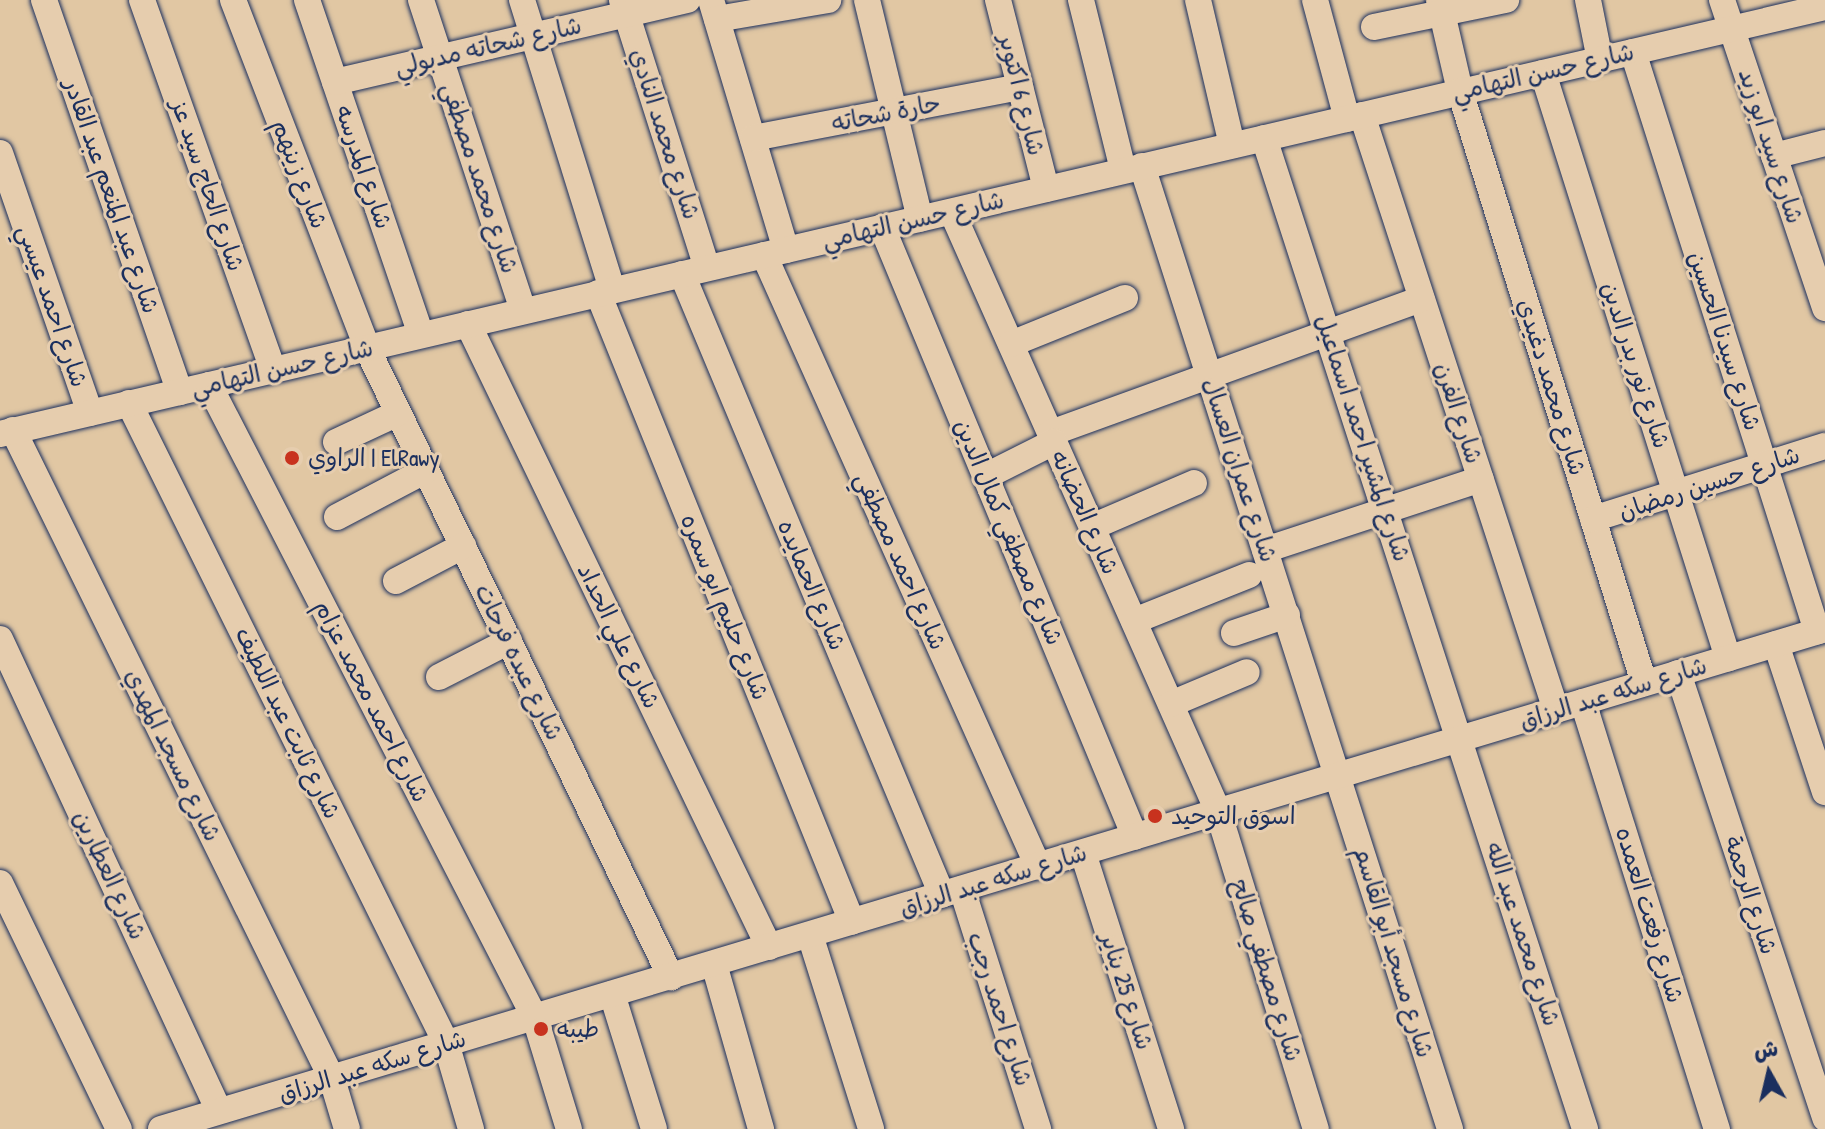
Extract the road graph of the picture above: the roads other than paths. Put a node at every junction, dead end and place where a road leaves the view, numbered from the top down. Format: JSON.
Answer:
{"nodes":[{"id":1,"x":44,"y":0,"type":"edge"},
{"id":2,"x":142,"y":0,"type":"edge"},
{"id":3,"x":233,"y":0,"type":"edge"},
{"id":4,"x":307,"y":0,"type":"edge"},
{"id":5,"x":421,"y":0,"type":"edge"},
{"id":6,"x":522,"y":0,"type":"edge"},
{"id":7,"x":688,"y":0,"type":"edge"},
{"id":8,"x":828,"y":0,"type":"edge"},
{"id":9,"x":867,"y":0,"type":"edge"},
{"id":10,"x":998,"y":0,"type":"edge"},
{"id":11,"x":1081,"y":0,"type":"edge"},
{"id":12,"x":1198,"y":0,"type":"edge"},
{"id":13,"x":1315,"y":0,"type":"edge"},
{"id":14,"x":1506,"y":0,"type":"edge"},
{"id":15,"x":1588,"y":0,"type":"edge"},
{"id":16,"x":1722,"y":0,"type":"edge"},
{"id":17,"x":625,"y":7,"type":"edge"},
{"id":18,"x":1440,"y":7,"type":"edge"},
{"id":19,"x":1825,"y":7,"type":"edge"},
{"id":20,"x":714,"y":9,"type":"edge"},
{"id":21,"x":1374,"y":27,"type":"dead end"},
{"id":22,"x":1732,"y":29,"type":"junction"},
{"id":23,"x":533,"y":35,"type":"junction"},
{"id":24,"x":1633,"y":52,"type":"junction"},
{"id":25,"x":440,"y":56,"type":"junction"},
{"id":26,"x":1600,"y":60,"type":"junction"},
{"id":27,"x":1543,"y":73,"type":"junction"},
{"id":28,"x":335,"y":82,"type":"junction"},
{"id":29,"x":1020,"y":87,"type":"junction"},
{"id":30,"x":1460,"y":91,"type":"junction"},
{"id":31,"x":894,"y":112,"type":"junction"},
{"id":32,"x":1355,"y":117,"type":"junction"},
{"id":33,"x":753,"y":138,"type":"junction"},
{"id":34,"x":1264,"y":138,"type":"junction"},
{"id":35,"x":1825,"y":143,"type":"edge"},
{"id":36,"x":1232,"y":145,"type":"junction"},
{"id":37,"x":0,"y":153,"type":"edge"},
{"id":38,"x":1774,"y":156,"type":"junction"},
{"id":39,"x":1132,"y":168,"type":"junction"},
{"id":40,"x":1046,"y":189,"type":"junction"},
{"id":41,"x":952,"y":212,"type":"junction"},
{"id":42,"x":920,"y":219,"type":"junction"},
{"id":43,"x":882,"y":227,"type":"junction"},
{"id":44,"x":1813,"y":231,"type":"edge"},
{"id":45,"x":775,"y":252,"type":"junction"},
{"id":46,"x":695,"y":271,"type":"junction"},
{"id":47,"x":605,"y":291,"type":"junction"},
{"id":48,"x":1125,"y":298,"type":"dead end"},
{"id":49,"x":1422,"y":299,"type":"junction"},
{"id":50,"x":1825,"y":308,"type":"edge"},
{"id":51,"x":523,"y":311,"type":"junction"},
{"id":52,"x":468,"y":324,"type":"junction"},
{"id":53,"x":1328,"y":333,"type":"junction"},
{"id":54,"x":421,"y":334,"type":"junction"},
{"id":55,"x":1011,"y":344,"type":"junction"},
{"id":56,"x":367,"y":348,"type":"junction"},
{"id":57,"x":273,"y":370,"type":"junction"},
{"id":58,"x":1209,"y":374,"type":"junction"},
{"id":59,"x":209,"y":385,"type":"junction"},
{"id":60,"x":180,"y":392,"type":"junction"},
{"id":61,"x":129,"y":403,"type":"junction"},
{"id":62,"x":90,"y":413,"type":"junction"},
{"id":63,"x":398,"y":413,"type":"junction"},
{"id":64,"x":7,"y":432,"type":"edge"},
{"id":65,"x":1052,"y":438,"type":"junction"},
{"id":66,"x":336,"y":442,"type":"dead end"},
{"id":67,"x":1825,"y":446,"type":"edge"},
{"id":68,"x":1765,"y":465,"type":"junction"},
{"id":69,"x":426,"y":470,"type":"junction"},
{"id":70,"x":986,"y":476,"type":"junction"},
{"id":71,"x":1481,"y":479,"type":"junction"},
{"id":72,"x":1194,"y":483,"type":"dead end"},
{"id":73,"x":1676,"y":493,"type":"junction"},
{"id":74,"x":1386,"y":510,"type":"junction"},
{"id":75,"x":337,"y":517,"type":"dead end"},
{"id":76,"x":1593,"y":519,"type":"junction"},
{"id":77,"x":1092,"y":527,"type":"junction"},
{"id":78,"x":463,"y":546,"type":"junction"},
{"id":79,"x":1265,"y":550,"type":"junction"},
{"id":80,"x":1249,"y":575,"type":"dead end"},
{"id":81,"x":396,"y":581,"type":"dead end"},
{"id":82,"x":1287,"y":615,"type":"junction"},
{"id":83,"x":1134,"y":621,"type":"junction"},
{"id":84,"x":1821,"y":630,"type":"edge"},
{"id":85,"x":1234,"y":633,"type":"dead end"},
{"id":86,"x":0,"y":639,"type":"edge"},
{"id":87,"x":509,"y":641,"type":"junction"},
{"id":88,"x":1776,"y":644,"type":"junction"},
{"id":89,"x":1728,"y":658,"type":"junction"},
{"id":90,"x":1247,"y":672,"type":"dead end"},
{"id":91,"x":1678,"y":673,"type":"junction"},
{"id":92,"x":439,"y":677,"type":"dead end"},
{"id":93,"x":1644,"y":683,"type":"junction"},
{"id":94,"x":1583,"y":702,"type":"junction"},
{"id":95,"x":1171,"y":704,"type":"junction"},
{"id":96,"x":1556,"y":710,"type":"junction"},
{"id":97,"x":1461,"y":739,"type":"junction"},
{"id":98,"x":1339,"y":774,"type":"junction"},
{"id":99,"x":1825,"y":792,"type":"edge"},
{"id":100,"x":1218,"y":811,"type":"junction"},
{"id":101,"x":1135,"y":837,"type":"junction"},
{"id":102,"x":1083,"y":853,"type":"junction"},
{"id":103,"x":1038,"y":866,"type":"junction"},
{"id":104,"x":0,"y":883,"type":"edge"},
{"id":105,"x":952,"y":892,"type":"junction"},
{"id":106,"x":852,"y":922,"type":"junction"},
{"id":107,"x":810,"y":935,"type":"junction"},
{"id":108,"x":769,"y":947,"type":"junction"},
{"id":109,"x":714,"y":964,"type":"junction"},
{"id":110,"x":671,"y":977,"type":"junction"},
{"id":111,"x":612,"y":994,"type":"junction"},
{"id":112,"x":535,"y":1018,"type":"junction"},
{"id":113,"x":446,"y":1043,"type":"junction"},
{"id":114,"x":332,"y":1079,"type":"junction"},
{"id":115,"x":1825,"y":1118,"type":"edge"},
{"id":116,"x":207,"y":1119,"type":"edge"},
{"id":117,"x":119,"y":1129,"type":"edge"},
{"id":118,"x":161,"y":1129,"type":"edge"},
{"id":119,"x":347,"y":1129,"type":"edge"},
{"id":120,"x":471,"y":1129,"type":"edge"},
{"id":121,"x":569,"y":1129,"type":"edge"},
{"id":122,"x":654,"y":1129,"type":"edge"},
{"id":123,"x":761,"y":1129,"type":"edge"},
{"id":124,"x":871,"y":1129,"type":"edge"},
{"id":125,"x":1038,"y":1129,"type":"edge"},
{"id":126,"x":1171,"y":1129,"type":"edge"},
{"id":127,"x":1316,"y":1129,"type":"edge"},
{"id":128,"x":1450,"y":1129,"type":"edge"},
{"id":129,"x":1585,"y":1129,"type":"edge"},
{"id":130,"x":1717,"y":1129,"type":"edge"}],
"edges":[{"from":1,"to":60,"type":"street","name":"شارع عبد المنعم عبد القادر"},
{"from":2,"to":57,"type":"street","name":"شارع الحاج سيد عز"},
{"from":3,"to":56,"type":"street","name":"شارع زينهم"},
{"from":4,"to":28,"type":"street","name":"شارع المدرسه"},
{"from":5,"to":25,"type":"street","name":"شارع محمد مصطفي"},
{"from":6,"to":23,"type":"street","name":"شارع حليم ابو سمره"},
{"from":7,"to":17,"type":"street","name":"شارع شحاته مدبولي"},
{"from":8,"to":20,"type":"street"},
{"from":9,"to":31,"type":"street"},
{"from":10,"to":29,"type":"street","name":"شارع 6 اكتوبر"},
{"from":11,"to":39,"type":"street","name":"شارع عمران العسال"},
{"from":12,"to":36,"type":"street"},
{"from":13,"to":32,"type":"street","name":"شارع الفرن"},
{"from":14,"to":18,"type":"street"},
{"from":15,"to":26,"type":"street"},
{"from":16,"to":22,"type":"street","name":"شارع سيد ابو زيد"},
{"from":17,"to":23,"type":"street","name":"شارع شحاته مدبولي"},
{"from":17,"to":46,"type":"street","name":"شارع محمد النادي"},
{"from":18,"to":21,"type":"street"},
{"from":18,"to":30,"type":"street","name":"شارع محمد دغيدي"},
{"from":19,"to":22,"type":"street","name":"شارع حسن التهامي"},
{"from":20,"to":33,"type":"street","name":"شارع احمد مصطفي"},
{"from":22,"to":24,"type":"street","name":"شارع حسن التهامي"},
{"from":22,"to":38,"type":"street","name":"شارع سيد ابو زيد"},
{"from":23,"to":25,"type":"street","name":"شارع شحاته مدبولي"},
{"from":23,"to":47,"type":"street","name":"شارع حليم ابو سمره"},
{"from":24,"to":26,"type":"street","name":"شارع حسن التهامي"},
{"from":24,"to":68,"type":"street","name":"شارع سيدنا الحسين"},
{"from":25,"to":28,"type":"street","name":"شارع شحاته مدبولي"},
{"from":25,"to":51,"type":"street","name":"شارع محمد مصطفي"},
{"from":26,"to":27,"type":"street","name":"شارع حسن التهامي"},
{"from":27,"to":30,"type":"street","name":"شارع حسن التهامي"},
{"from":27,"to":73,"type":"street","name":"شارع نور بدر الدين"},
{"from":28,"to":54,"type":"street","name":"شارع المدرسه"},
{"from":29,"to":31,"type":"street","name":"حارة شحاته"},
{"from":29,"to":40,"type":"street","name":"شارع 6 اكتوبر"},
{"from":30,"to":32,"type":"street","name":"شارع حسن التهامي"},
{"from":30,"to":76,"type":"street","name":"شارع محمد دغيدي"},
{"from":31,"to":33,"type":"street","name":"حارة شحاته"},
{"from":31,"to":42,"type":"street"},
{"from":32,"to":34,"type":"street","name":"شارع حسن التهامي"},
{"from":32,"to":49,"type":"street","name":"شارع الفرن"},
{"from":33,"to":45,"type":"street","name":"شارع احمد مصطفي"},
{"from":34,"to":36,"type":"street","name":"شارع حسن التهامي"},
{"from":34,"to":53,"type":"street","name":"شارع المشير احمد اسماعيل"},
{"from":35,"to":38,"type":"street"},
{"from":36,"to":39,"type":"street","name":"شارع حسن التهامي"},
{"from":37,"to":62,"type":"street","name":"شارع احمد عيسي"},
{"from":38,"to":44,"type":"street","name":"شارع سيد ابو زيد"},
{"from":39,"to":40,"type":"street","name":"شارع حسن التهامي"},
{"from":39,"to":58,"type":"street","name":"شارع عمران العسال"},
{"from":40,"to":41,"type":"street","name":"شارع حسن التهامي"},
{"from":41,"to":42,"type":"street","name":"شارع حسن التهامي"},
{"from":41,"to":55,"type":"street","name":"شارع الحضانه"},
{"from":42,"to":43,"type":"street","name":"شارع حسن التهامي"},
{"from":43,"to":45,"type":"street","name":"شارع حسن التهامي"},
{"from":43,"to":70,"type":"street","name":"شارع مصطفي كمال الدين"},
{"from":44,"to":50,"type":"street","name":"شارع سيد ابو زيد"},
{"from":45,"to":46,"type":"street","name":"شارع حسن التهامي"},
{"from":45,"to":103,"type":"street","name":"شارع احمد مصطفي"},
{"from":46,"to":47,"type":"street","name":"شارع حسن التهامي"},
{"from":46,"to":105,"type":"street","name":"شارع الحمايده"},
{"from":47,"to":51,"type":"street","name":"شارع حسن التهامي"},
{"from":47,"to":106,"type":"street","name":"شارع حليم ابو سمره"},
{"from":48,"to":55,"type":"street"},
{"from":49,"to":53,"type":"street"},
{"from":49,"to":71,"type":"street","name":"شارع الفرن"},
{"from":51,"to":52,"type":"street","name":"شارع حسن التهامي"},
{"from":52,"to":54,"type":"street","name":"شارع حسن التهامي"},
{"from":52,"to":108,"type":"street","name":"شارع علي الحداد"},
{"from":53,"to":58,"type":"street"},
{"from":53,"to":74,"type":"street","name":"شارع المشير احمد اسماعيل"},
{"from":54,"to":56,"type":"street","name":"شارع حسن التهامي"},
{"from":55,"to":65,"type":"street","name":"شارع الحضانه"},
{"from":56,"to":57,"type":"street","name":"شارع حسن التهامي"},
{"from":56,"to":63,"type":"street","name":"شارع عبده فرحات"},
{"from":57,"to":59,"type":"street","name":"شارع حسن التهامي"},
{"from":58,"to":65,"type":"street"},
{"from":58,"to":79,"type":"street","name":"شارع عمران العسال"},
{"from":59,"to":60,"type":"street","name":"شارع حسن التهامي"},
{"from":59,"to":112,"type":"street","name":"شارع احمد محمد عزام"},
{"from":60,"to":61,"type":"street","name":"شارع حسن التهامي"},
{"from":61,"to":62,"type":"street","name":"شارع حسن التهامي"},
{"from":61,"to":113,"type":"street","name":"شارع ثابت عبد اللطيف"},
{"from":62,"to":64,"type":"street","name":"شارع حسن التهامي"},
{"from":63,"to":66,"type":"street"},
{"from":63,"to":69,"type":"street","name":"شارع عبده فرحات"},
{"from":64,"to":114,"type":"street","name":"شارع مسجد المهدي"},
{"from":65,"to":70,"type":"street"},
{"from":65,"to":77,"type":"street","name":"شارع الحضانه"},
{"from":67,"to":68,"type":"street","name":"شارع حسين رمضان"},
{"from":68,"to":73,"type":"street","name":"شارع حسين رمضان"},
{"from":68,"to":84,"type":"street","name":"شارع سيدنا الحسين"},
{"from":69,"to":75,"type":"street"},
{"from":69,"to":78,"type":"street","name":"شارع عبده فرحات"},
{"from":70,"to":101,"type":"street","name":"شارع مصطفي كمال الدين"},
{"from":71,"to":74,"type":"street"},
{"from":71,"to":96,"type":"street","name":"شارع الفرن"},
{"from":72,"to":77,"type":"street"},
{"from":73,"to":76,"type":"street","name":"شارع حسين رمضان"},
{"from":73,"to":89,"type":"street","name":"شارع نور بدر الدين"},
{"from":74,"to":79,"type":"street"},
{"from":74,"to":97,"type":"street","name":"شارع المشير احمد اسماعيل"},
{"from":76,"to":93,"type":"street","name":"شارع محمد دغيدي"},
{"from":77,"to":83,"type":"street","name":"شارع الحضانه"},
{"from":78,"to":81,"type":"street"},
{"from":78,"to":87,"type":"street","name":"شارع عبده فرحات"},
{"from":79,"to":82,"type":"street","name":"شارع عمران العسال"},
{"from":80,"to":83,"type":"street"},
{"from":82,"to":85,"type":"street"},
{"from":82,"to":98,"type":"street","name":"شارع عمران العسال"},
{"from":83,"to":95,"type":"street","name":"شارع الحضانه"},
{"from":84,"to":88,"type":"street","name":"شارع سكه عبد الرزاق"},
{"from":86,"to":116,"type":"street","name":"شارع العطارين"},
{"from":87,"to":92,"type":"street"},
{"from":87,"to":110,"type":"street","name":"شارع عبده فرحات"},
{"from":88,"to":89,"type":"street","name":"شارع سكه عبد الرزاق"},
{"from":88,"to":99,"type":"street"},
{"from":89,"to":91,"type":"street","name":"شارع سكه عبد الرزاق"},
{"from":90,"to":95,"type":"street"},
{"from":91,"to":93,"type":"street","name":"شارع سكه عبد الرزاق"},
{"from":91,"to":115,"type":"street","name":"شارع الرحمة"},
{"from":93,"to":94,"type":"street","name":"شارع سكه عبد الرزاق"},
{"from":94,"to":96,"type":"street","name":"شارع سكه عبد الرزاق"},
{"from":94,"to":130,"type":"street","name":"شارع رفعت العمده"},
{"from":95,"to":100,"type":"street","name":"شارع الحضانه"},
{"from":96,"to":97,"type":"street","name":"شارع سكه عبد الرزاق"},
{"from":97,"to":98,"type":"street","name":"شارع سكه عبد الرزاق"},
{"from":97,"to":129,"type":"street","name":"شارع محمد عبد الله"},
{"from":98,"to":100,"type":"street","name":"شارع سكه عبد الرزاق"},
{"from":98,"to":128,"type":"street","name":"شارع مسجد أبو القاسم"},
{"from":100,"to":101,"type":"street","name":"شارع سكه عبد الرزاق"},
{"from":100,"to":127,"type":"street","name":"شارع مصطفي صالح"},
{"from":101,"to":102,"type":"street","name":"شارع سكه عبد الرزاق"},
{"from":102,"to":103,"type":"street","name":"شارع سكه عبد الرزاق"},
{"from":102,"to":126,"type":"street","name":"شارع 25 يناير"},
{"from":103,"to":105,"type":"street","name":"شارع سكه عبد الرزاق"},
{"from":104,"to":117,"type":"street"},
{"from":105,"to":106,"type":"street","name":"شارع سكه عبد الرزاق"},
{"from":105,"to":125,"type":"street","name":"شارع احمد رجب"},
{"from":106,"to":107,"type":"street","name":"شارع سكه عبد الرزاق"},
{"from":107,"to":108,"type":"street","name":"شارع سكه عبد الرزاق"},
{"from":107,"to":124,"type":"street"},
{"from":108,"to":109,"type":"street","name":"شارع سكه عبد الرزاق"},
{"from":109,"to":110,"type":"street","name":"شارع سكه عبد الرزاق"},
{"from":109,"to":123,"type":"street"},
{"from":110,"to":111,"type":"street","name":"شارع سكه عبد الرزاق"},
{"from":111,"to":112,"type":"street","name":"شارع سكه عبد الرزاق"},
{"from":111,"to":122,"type":"street"},
{"from":112,"to":113,"type":"street","name":"شارع سكه عبد الرزاق"},
{"from":112,"to":121,"type":"street","name":"شارع احمد محمد عزام"},
{"from":113,"to":114,"type":"street","name":"شارع سكه عبد الرزاق"},
{"from":113,"to":120,"type":"street","name":"شارع ثابت عبد اللطيف"},
{"from":114,"to":116,"type":"street","name":"شارع سكه عبد الرزاق"},
{"from":114,"to":119,"type":"street","name":"شارع مسجد المهدي"},
{"from":116,"to":118,"type":"street","name":"شارع سكه عبد الرزاق"}]}
